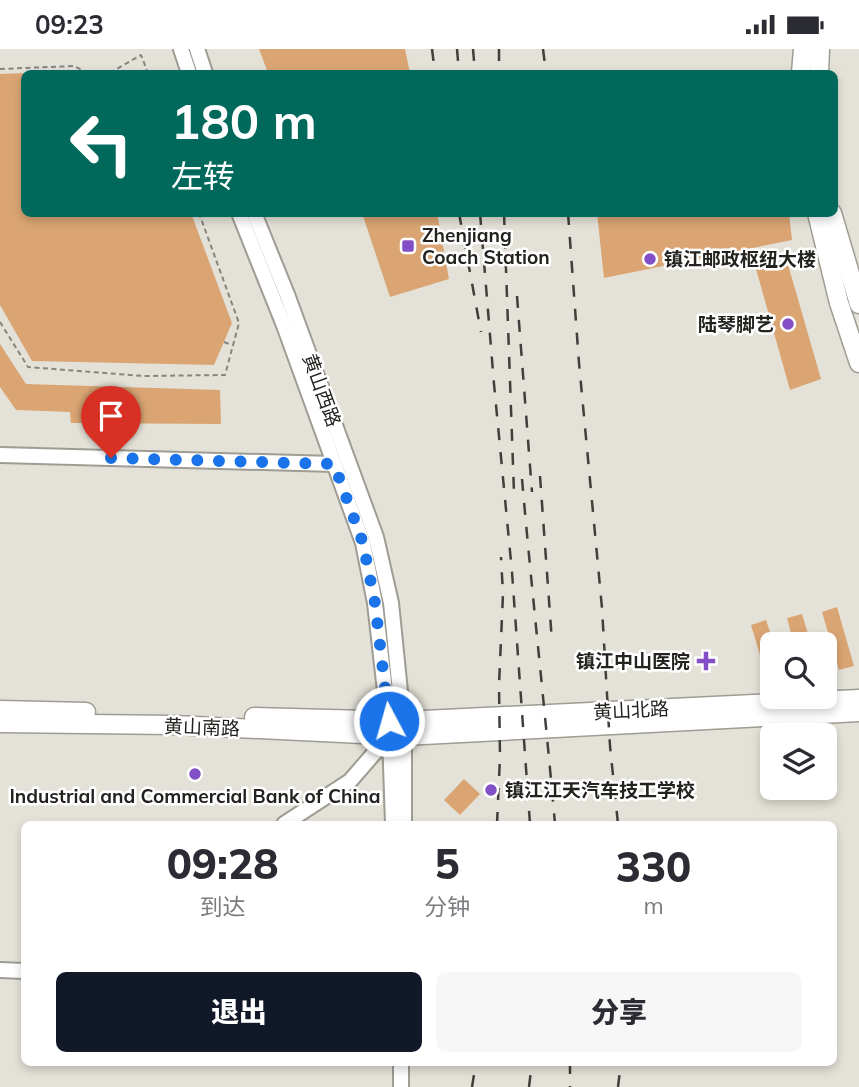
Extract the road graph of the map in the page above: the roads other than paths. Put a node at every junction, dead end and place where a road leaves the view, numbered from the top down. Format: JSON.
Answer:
{"nodes":[{"id":1,"x":181,"y":49,"type":"edge"},
{"id":2,"x":197,"y":49,"type":"edge"},
{"id":3,"x":803,"y":49,"type":"edge"},
{"id":4,"x":820,"y":49,"type":"edge"},
{"id":5,"x":188,"y":70,"type":"edge"},
{"id":6,"x":204,"y":70,"type":"edge"},
{"id":7,"x":801,"y":70,"type":"edge"},
{"id":8,"x":819,"y":70,"type":"edge"},
{"id":9,"x":241,"y":217,"type":"edge"},
{"id":10,"x":256,"y":217,"type":"edge"},
{"id":11,"x":819,"y":217,"type":"edge"},
{"id":12,"x":833,"y":217,"type":"edge"},
{"id":13,"x":848,"y":280,"type":"edge"},
{"id":14,"x":854,"y":301,"type":"edge"},
{"id":15,"x":859,"y":363,"type":"edge"},
{"id":16,"x":0,"y":455,"type":"edge"},
{"id":17,"x":334,"y":464,"type":"junction"},
{"id":18,"x":859,"y":699,"type":"edge"},
{"id":19,"x":0,"y":710,"type":"edge"},
{"id":20,"x":859,"y":712,"type":"edge"},
{"id":21,"x":0,"y":723,"type":"edge"},
{"id":22,"x":397,"y":728,"type":"junction"},
{"id":23,"x":289,"y":821,"type":"edge"},
{"id":24,"x":393,"y":821,"type":"edge"},
{"id":25,"x":404,"y":821,"type":"edge"},
{"id":26,"x":0,"y":970,"type":"edge"},
{"id":27,"x":21,"y":971,"type":"edge"},
{"id":28,"x":401,"y":1066,"type":"edge"},
{"id":29,"x":408,"y":1066,"type":"edge"},
{"id":30,"x":401,"y":1087,"type":"edge"},
{"id":31,"x":408,"y":1087,"type":"edge"}],
"edges":[{"from":1,"to":5,"type":"street"},
{"from":2,"to":6,"type":"street"},
{"from":3,"to":7,"type":"main road"},
{"from":4,"to":8,"type":"main road"},
{"from":9,"to":17,"type":"street","name":"黄山西路"},
{"from":10,"to":22,"type":"street","name":"黄山西路"},
{"from":11,"to":13,"type":"main road"},
{"from":12,"to":13,"type":"main road"},
{"from":13,"to":14,"type":"main road"},
{"from":14,"to":15,"type":"main road"},
{"from":16,"to":17,"type":"street"},
{"from":17,"to":22,"type":"street","name":"黄山西路"},
{"from":18,"to":22,"type":"main road","name":"黄山北路"},
{"from":19,"to":22,"type":"main road","name":"黄山南路"},
{"from":20,"to":22,"type":"main road","name":"黄山北路"},
{"from":21,"to":22,"type":"main road","name":"黄山南路"},
{"from":22,"to":23,"type":"street"},
{"from":22,"to":24,"type":"street"},
{"from":22,"to":25,"type":"street"},
{"from":26,"to":27,"type":"street"},
{"from":28,"to":30,"type":"street"},
{"from":29,"to":31,"type":"street"}]}
